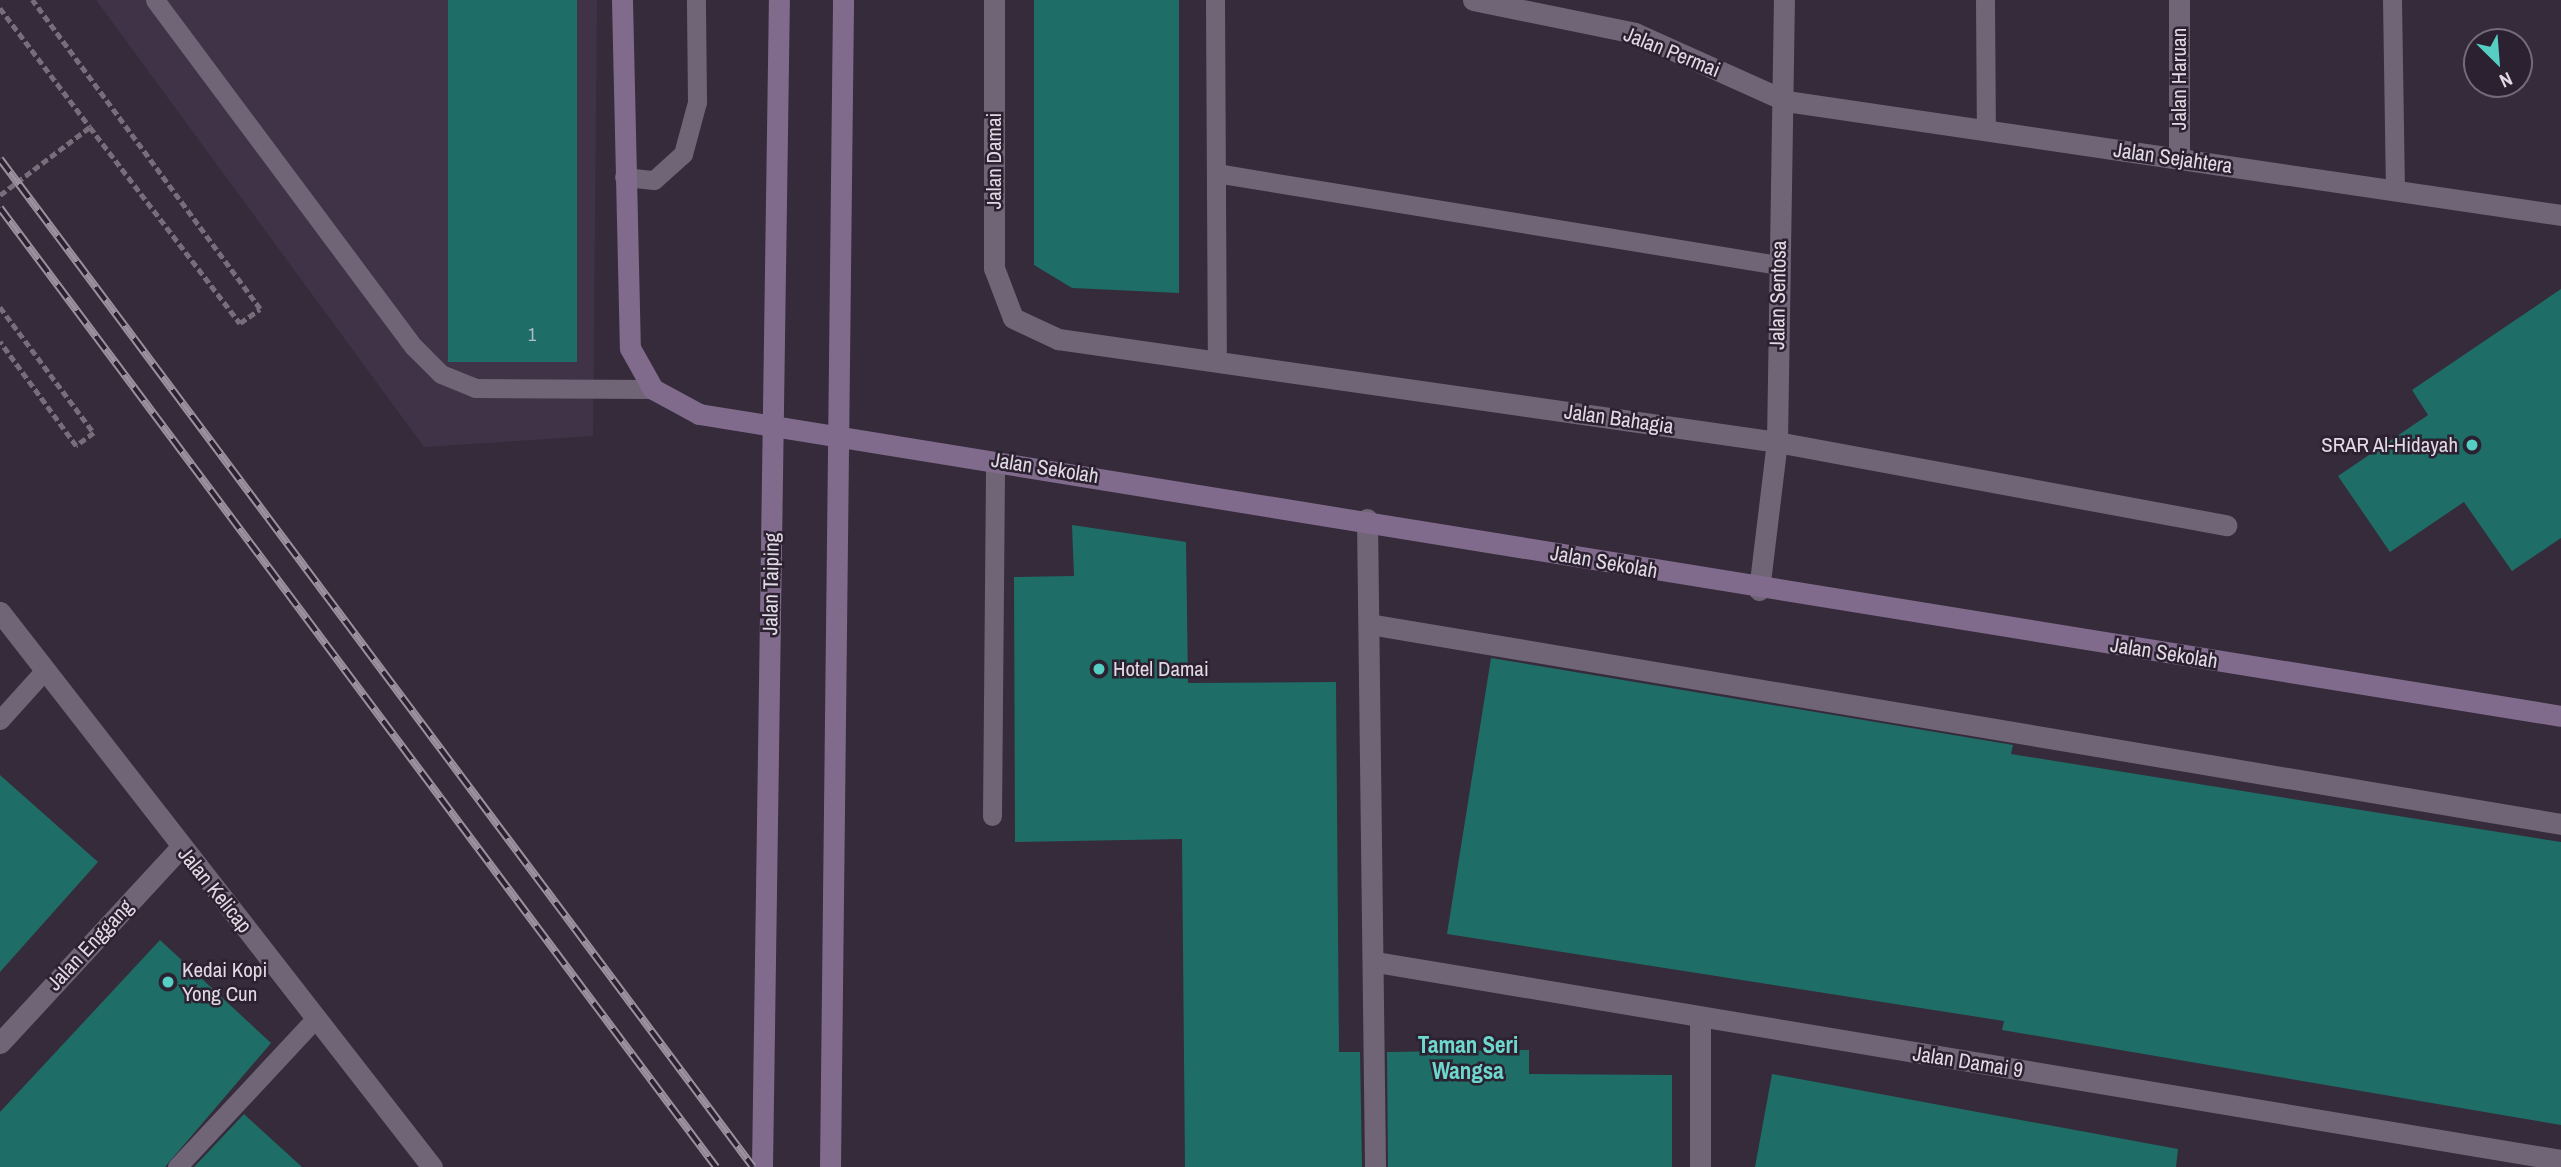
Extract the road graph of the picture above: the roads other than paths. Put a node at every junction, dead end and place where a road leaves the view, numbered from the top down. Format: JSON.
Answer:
{"nodes":[{"id":1,"x":155,"y":0,"type":"edge"},
{"id":2,"x":622,"y":0,"type":"edge"},
{"id":3,"x":696,"y":0,"type":"edge"},
{"id":4,"x":779,"y":0,"type":"edge"},
{"id":5,"x":843,"y":0,"type":"edge"},
{"id":6,"x":994,"y":0,"type":"edge"},
{"id":7,"x":1215,"y":0,"type":"edge"},
{"id":8,"x":1473,"y":0,"type":"edge"},
{"id":9,"x":1784,"y":0,"type":"edge"},
{"id":10,"x":1985,"y":0,"type":"edge"},
{"id":11,"x":2179,"y":0,"type":"edge"},
{"id":12,"x":2392,"y":0,"type":"edge"},
{"id":13,"x":1786,"y":101,"type":"junction"},
{"id":14,"x":1986,"y":130,"type":"junction"},
{"id":15,"x":2179,"y":158,"type":"junction"},
{"id":16,"x":1216,"y":173,"type":"junction"},
{"id":17,"x":624,"y":177,"type":"junction"},
{"id":18,"x":2395,"y":191,"type":"junction"},
{"id":19,"x":2561,"y":215,"type":"edge"},
{"id":20,"x":1778,"y":265,"type":"junction"},
{"id":21,"x":1013,"y":318,"type":"joint"},
{"id":22,"x":1217,"y":362,"type":"junction"},
{"id":23,"x":653,"y":389,"type":"junction"},
{"id":24,"x":1777,"y":442,"type":"junction"},
{"id":25,"x":995,"y":461,"type":"junction"},
{"id":26,"x":1367,"y":519,"type":"junction"},
{"id":27,"x":2226,"y":525,"type":"dead end"},
{"id":28,"x":1759,"y":590,"type":"junction"},
{"id":29,"x":0,"y":612,"type":"edge"},
{"id":30,"x":1369,"y":624,"type":"junction"},
{"id":31,"x":45,"y":670,"type":"junction"},
{"id":32,"x":2561,"y":716,"type":"edge"},
{"id":33,"x":0,"y":720,"type":"edge"},
{"id":34,"x":992,"y":816,"type":"dead end"},
{"id":35,"x":2561,"y":824,"type":"edge"},
{"id":36,"x":180,"y":848,"type":"junction"},
{"id":37,"x":1376,"y":962,"type":"junction"},
{"id":38,"x":316,"y":1018,"type":"junction"},
{"id":39,"x":1700,"y":1018,"type":"junction"},
{"id":40,"x":0,"y":1043,"type":"edge"},
{"id":41,"x":2561,"y":1160,"type":"edge"},
{"id":42,"x":177,"y":1167,"type":"edge"},
{"id":43,"x":432,"y":1167,"type":"edge"},
{"id":44,"x":762,"y":1167,"type":"edge"},
{"id":45,"x":830,"y":1167,"type":"edge"},
{"id":46,"x":1375,"y":1167,"type":"edge"},
{"id":47,"x":1700,"y":1167,"type":"edge"}],
"edges":[{"from":1,"to":23,"type":"lane"},
{"from":2,"to":17,"type":"street"},
{"from":3,"to":17,"type":"lane"},
{"from":4,"to":44,"type":"street","name":"Jalan Taiping"},
{"from":5,"to":45,"type":"street"},
{"from":6,"to":21,"type":"street","name":"Jalan Damai"},
{"from":7,"to":16,"type":"lane"},
{"from":8,"to":13,"type":"street","name":"Jalan Permai"},
{"from":9,"to":13,"type":"street","name":"Jalan Sentosa"},
{"from":10,"to":14,"type":"lane"},
{"from":11,"to":15,"type":"street","name":"Jalan Haruan"},
{"from":12,"to":18,"type":"lane"},
{"from":13,"to":14,"type":"street","name":"Jalan Sejahtera"},
{"from":13,"to":20,"type":"street","name":"Jalan Sentosa"},
{"from":14,"to":15,"type":"street","name":"Jalan Sejahtera"},
{"from":15,"to":18,"type":"street","name":"Jalan Sejahtera"},
{"from":16,"to":20,"type":"lane"},
{"from":16,"to":22,"type":"lane"},
{"from":17,"to":23,"type":"street"},
{"from":18,"to":19,"type":"street","name":"Jalan Sejahtera"},
{"from":20,"to":24,"type":"street","name":"Jalan Sentosa"},
{"from":21,"to":22,"type":"street","name":"Jalan Bahagia"},
{"from":22,"to":24,"type":"street","name":"Jalan Bahagia"},
{"from":23,"to":25,"type":"street","name":"Jalan Sekolah"},
{"from":24,"to":27,"type":"street","name":"Jalan Bahagia"},
{"from":24,"to":28,"type":"street","name":"Jalan Sentosa"},
{"from":25,"to":26,"type":"street","name":"Jalan Sekolah"},
{"from":25,"to":34,"type":"lane"},
{"from":26,"to":28,"type":"street","name":"Jalan Sekolah"},
{"from":26,"to":30,"type":"street"},
{"from":28,"to":32,"type":"street","name":"Jalan Sekolah"},
{"from":29,"to":31,"type":"street","name":"Jalan Kelicap"},
{"from":30,"to":35,"type":"street"},
{"from":30,"to":37,"type":"street"},
{"from":31,"to":33,"type":"lane"},
{"from":31,"to":36,"type":"street","name":"Jalan Kelicap"},
{"from":36,"to":38,"type":"street","name":"Jalan Kelicap"},
{"from":36,"to":40,"type":"street","name":"Jalan Enggang"},
{"from":37,"to":39,"type":"street","name":"Jalan Damai 9"},
{"from":37,"to":46,"type":"street"},
{"from":38,"to":42,"type":"lane"},
{"from":38,"to":43,"type":"street","name":"Jalan Kelicap"},
{"from":39,"to":41,"type":"street","name":"Jalan Damai 9"},
{"from":39,"to":47,"type":"street"}]}
